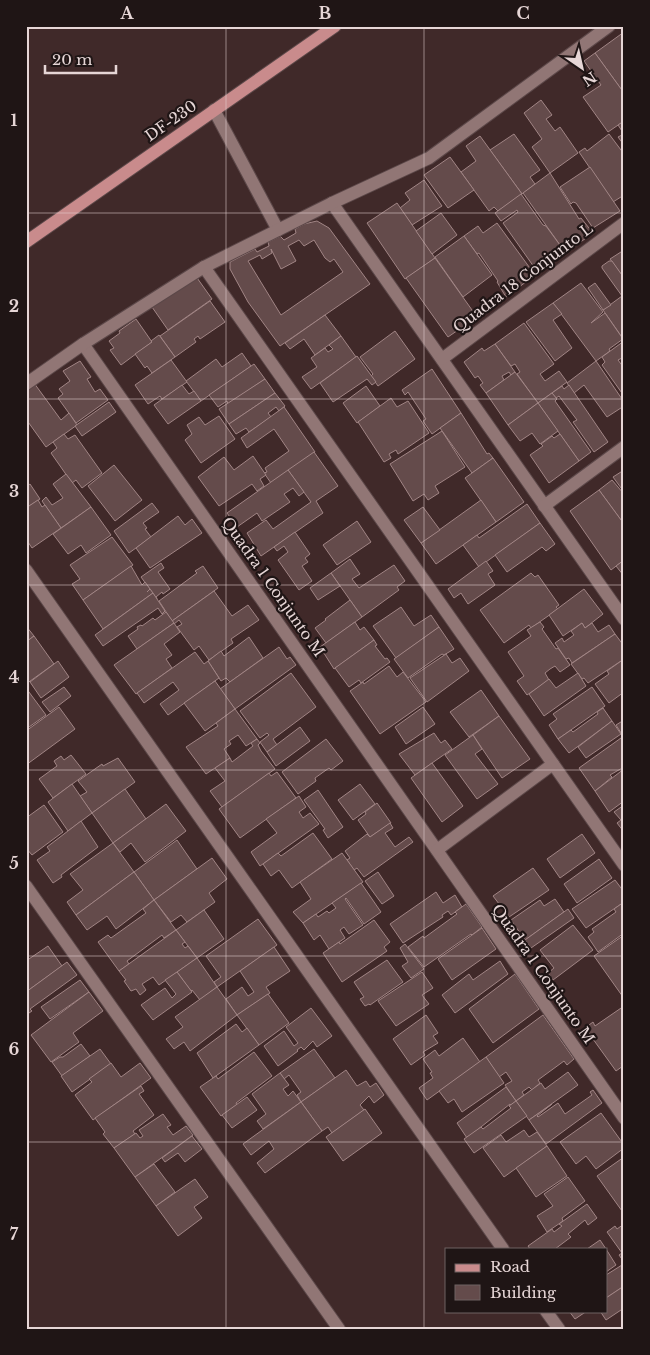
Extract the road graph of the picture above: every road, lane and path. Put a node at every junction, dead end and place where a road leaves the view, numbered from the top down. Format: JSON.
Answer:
{"nodes":[{"id":1,"x":334,"y":26,"type":"edge"},
{"id":2,"x":609,"y":26,"type":"edge"},
{"id":3,"x":214,"y":110,"type":"junction"},
{"id":4,"x":332,"y":203,"type":"junction"},
{"id":5,"x":624,"y":223,"type":"edge"},
{"id":6,"x":278,"y":230,"type":"junction"},
{"id":7,"x":26,"y":242,"type":"edge"},
{"id":8,"x":204,"y":268,"type":"junction"},
{"id":9,"x":83,"y":344,"type":"junction"},
{"id":10,"x":442,"y":359,"type":"junction"},
{"id":11,"x":26,"y":384,"type":"edge"},
{"id":12,"x":624,"y":447,"type":"edge"},
{"id":13,"x":544,"y":506,"type":"junction"},
{"id":14,"x":26,"y":570,"type":"edge"},
{"id":15,"x":624,"y":619,"type":"edge"},
{"id":16,"x":553,"y":764,"type":"junction"},
{"id":17,"x":436,"y":850,"type":"junction"},
{"id":18,"x":624,"y":865,"type":"edge"},
{"id":19,"x":26,"y":886,"type":"edge"},
{"id":20,"x":624,"y":1118,"type":"edge"},
{"id":21,"x":501,"y":1248,"type":"edge"},
{"id":22,"x":547,"y":1312,"type":"edge"},
{"id":23,"x":339,"y":1329,"type":"edge"},
{"id":24,"x":559,"y":1329,"type":"edge"}],
"edges":[{"from":1,"to":3,"type":"main road","name":"DF-230","number":"DF-230"},
{"from":2,"to":4,"type":"street"},
{"from":3,"to":6,"type":"street"},
{"from":3,"to":7,"type":"main road","name":"DF-230","number":"DF-230"},
{"from":4,"to":6,"type":"street"},
{"from":4,"to":10,"type":"street"},
{"from":5,"to":10,"type":"street","name":"Quadra 18 Conjunto L"},
{"from":6,"to":8,"type":"street"},
{"from":8,"to":9,"type":"street"},
{"from":8,"to":16,"type":"street"},
{"from":9,"to":11,"type":"street"},
{"from":9,"to":17,"type":"street","name":"Quadra 1 Conjunto M"},
{"from":10,"to":13,"type":"street"},
{"from":12,"to":13,"type":"street"},
{"from":13,"to":15,"type":"street"},
{"from":14,"to":21,"type":"street"},
{"from":16,"to":17,"type":"street"},
{"from":16,"to":18,"type":"street"},
{"from":17,"to":20,"type":"street","name":"Quadra 1 Conjunto M"},
{"from":19,"to":23,"type":"street"},
{"from":22,"to":24,"type":"street"}]}
